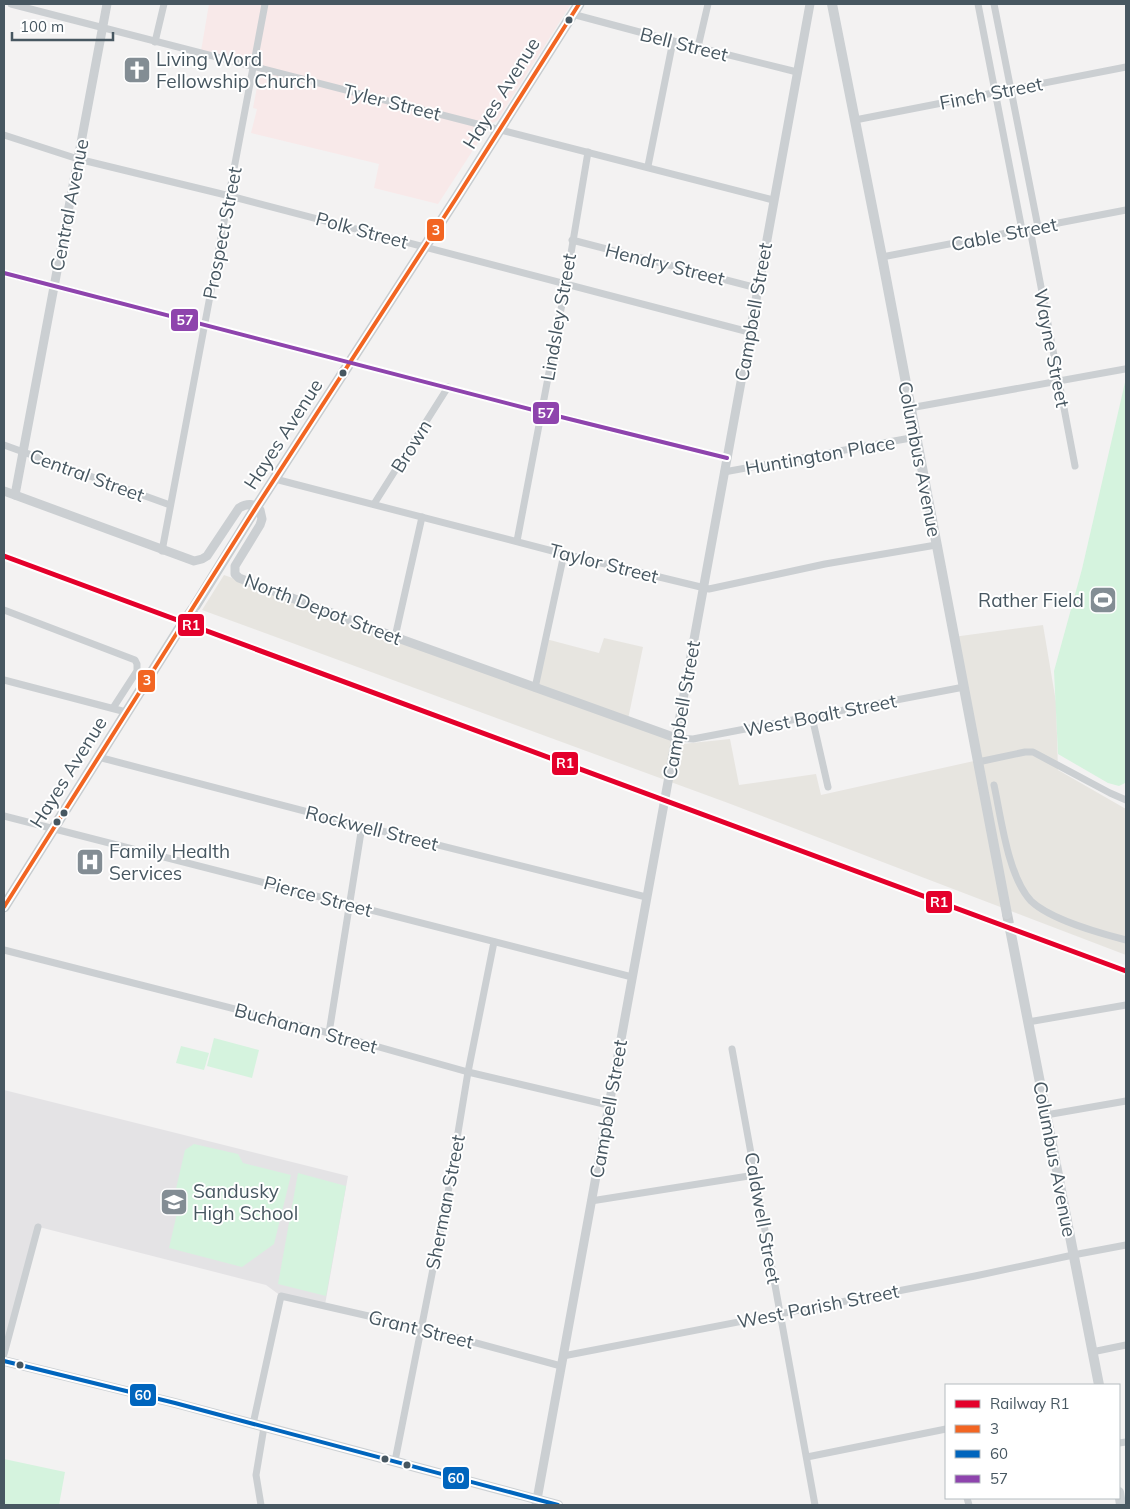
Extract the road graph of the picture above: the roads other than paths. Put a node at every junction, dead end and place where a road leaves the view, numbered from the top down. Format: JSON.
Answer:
{"nodes":[{"id":1,"x":11,"y":4,"type":"edge"},
{"id":2,"x":108,"y":4,"type":"edge"},
{"id":3,"x":164,"y":4,"type":"edge"},
{"id":4,"x":265,"y":4,"type":"edge"},
{"id":5,"x":579,"y":4,"type":"edge"},
{"id":6,"x":708,"y":4,"type":"edge"},
{"id":7,"x":810,"y":4,"type":"edge"},
{"id":8,"x":832,"y":4,"type":"edge"},
{"id":9,"x":978,"y":4,"type":"edge"},
{"id":10,"x":994,"y":4,"type":"edge"},
{"id":11,"x":572,"y":14,"type":"junction"},
{"id":12,"x":103,"y":28,"type":"junction"},
{"id":13,"x":672,"y":41,"type":"junction"},
{"id":14,"x":155,"y":42,"type":"junction"},
{"id":15,"x":698,"y":47,"type":"junction"},
{"id":16,"x":254,"y":67,"type":"junction"},
{"id":17,"x":1126,"y":67,"type":"edge"},
{"id":18,"x":797,"y":72,"type":"junction"},
{"id":19,"x":1011,"y":90,"type":"junction"},
{"id":20,"x":996,"y":93,"type":"junction"},
{"id":21,"x":856,"y":120,"type":"junction"},
{"id":22,"x":499,"y":129,"type":"junction"},
{"id":23,"x":4,"y":135,"type":"edge"},
{"id":24,"x":588,"y":152,"type":"junction"},
{"id":25,"x":78,"y":159,"type":"junction"},
{"id":26,"x":648,"y":166,"type":"junction"},
{"id":27,"x":230,"y":196,"type":"junction"},
{"id":28,"x":773,"y":200,"type":"junction"},
{"id":29,"x":1126,"y":210,"type":"edge"},
{"id":30,"x":1038,"y":227,"type":"junction"},
{"id":31,"x":1026,"y":230,"type":"junction"},
{"id":32,"x":572,"y":240,"type":"junction"},
{"id":33,"x":426,"y":246,"type":"junction"},
{"id":34,"x":882,"y":257,"type":"junction"},
{"id":35,"x":4,"y":273,"type":"edge"},
{"id":36,"x":566,"y":283,"type":"junction"},
{"id":37,"x":54,"y":286,"type":"junction"},
{"id":38,"x":757,"y":288,"type":"junction"},
{"id":39,"x":204,"y":324,"type":"junction"},
{"id":40,"x":749,"y":332,"type":"junction"},
{"id":41,"x":350,"y":362,"type":"junction"},
{"id":42,"x":1125,"y":369,"type":"edge"},
{"id":43,"x":1059,"y":381,"type":"junction"},
{"id":44,"x":448,"y":387,"type":"junction"},
{"id":45,"x":910,"y":408,"type":"junction"},
{"id":46,"x":541,"y":412,"type":"junction"},
{"id":47,"x":916,"y":437,"type":"junction"},
{"id":48,"x":4,"y":445,"type":"edge"},
{"id":49,"x":23,"y":452,"type":"junction"},
{"id":50,"x":727,"y":458,"type":"junction"},
{"id":51,"x":1075,"y":466,"type":"dead end"},
{"id":52,"x":724,"y":472,"type":"junction"},
{"id":53,"x":275,"y":479,"type":"junction"},
{"id":54,"x":4,"y":491,"type":"edge"},
{"id":55,"x":15,"y":495,"type":"junction"},
{"id":56,"x":374,"y":504,"type":"junction"},
{"id":57,"x":170,"y":505,"type":"junction"},
{"id":58,"x":257,"y":506,"type":"junction"},
{"id":59,"x":422,"y":517,"type":"junction"},
{"id":60,"x":517,"y":541,"type":"junction"},
{"id":61,"x":936,"y":546,"type":"junction"},
{"id":62,"x":162,"y":551,"type":"junction"},
{"id":63,"x":564,"y":554,"type":"junction"},
{"id":64,"x":703,"y":588,"type":"junction"},
{"id":65,"x":195,"y":606,"type":"tunnel mouth"},
{"id":66,"x":4,"y":610,"type":"edge"},
{"id":67,"x":178,"y":631,"type":"tunnel mouth"},
{"id":68,"x":395,"y":637,"type":"junction"},
{"id":69,"x":4,"y":680,"type":"edge"},
{"id":70,"x":964,"y":687,"type":"junction"},
{"id":71,"x":535,"y":688,"type":"junction"},
{"id":72,"x":113,"y":708,"type":"junction"},
{"id":73,"x":126,"y":712,"type":"junction"},
{"id":74,"x":812,"y":717,"type":"junction"},
{"id":75,"x":676,"y":738,"type":"junction"},
{"id":76,"x":98,"y":757,"type":"junction"},
{"id":77,"x":978,"y":762,"type":"junction"},
{"id":78,"x":994,"y":784,"type":"dead end"},
{"id":79,"x":828,"y":787,"type":"dead end"},
{"id":80,"x":1126,"y":800,"type":"edge"},
{"id":81,"x":4,"y":816,"type":"edge"},
{"id":82,"x":362,"y":826,"type":"junction"},
{"id":83,"x":53,"y":828,"type":"junction"},
{"id":84,"x":646,"y":897,"type":"junction"},
{"id":85,"x":348,"y":905,"type":"junction"},
{"id":86,"x":4,"y":907,"type":"edge"},
{"id":87,"x":1007,"y":914,"type":"tunnel mouth"},
{"id":88,"x":1011,"y":934,"type":"tunnel mouth"},
{"id":89,"x":1126,"y":940,"type":"edge"},
{"id":90,"x":494,"y":942,"type":"junction"},
{"id":91,"x":4,"y":950,"type":"edge"},
{"id":92,"x":632,"y":977,"type":"junction"},
{"id":93,"x":1126,"y":1005,"type":"edge"},
{"id":94,"x":1028,"y":1022,"type":"junction"},
{"id":95,"x":329,"y":1033,"type":"junction"},
{"id":96,"x":732,"y":1049,"type":"dead end"},
{"id":97,"x":468,"y":1072,"type":"junction"},
{"id":98,"x":1126,"y":1101,"type":"edge"},
{"id":99,"x":608,"y":1105,"type":"junction"},
{"id":100,"x":1046,"y":1115,"type":"junction"},
{"id":101,"x":756,"y":1175,"type":"junction"},
{"id":102,"x":591,"y":1201,"type":"junction"},
{"id":103,"x":38,"y":1227,"type":"dead end"},
{"id":104,"x":1126,"y":1245,"type":"edge"},
{"id":105,"x":1073,"y":1255,"type":"junction"},
{"id":106,"x":781,"y":1313,"type":"junction"},
{"id":107,"x":421,"y":1328,"type":"junction"},
{"id":108,"x":1126,"y":1345,"type":"edge"},
{"id":109,"x":1092,"y":1352,"type":"junction"},
{"id":110,"x":4,"y":1354,"type":"edge"},
{"id":111,"x":562,"y":1356,"type":"junction"},
{"id":112,"x":4,"y":1361,"type":"edge"},
{"id":113,"x":561,"y":1366,"type":"junction"},
{"id":114,"x":1099,"y":1384,"type":"edge"},
{"id":115,"x":253,"y":1424,"type":"junction"},
{"id":116,"x":264,"y":1427,"type":"junction"},
{"id":117,"x":945,"y":1429,"type":"edge"},
{"id":118,"x":807,"y":1457,"type":"junction"},
{"id":119,"x":395,"y":1461,"type":"junction"},
{"id":120,"x":536,"y":1502,"type":"edge"},
{"id":121,"x":261,"y":1505,"type":"edge"},
{"id":122,"x":558,"y":1505,"type":"edge"},
{"id":123,"x":816,"y":1505,"type":"edge"}],
"edges":[{"from":1,"to":12,"type":"street","name":"Tyler Street"},
{"from":2,"to":12,"type":"street","name":"Central Avenue"},
{"from":3,"to":14,"type":"street"},
{"from":4,"to":16,"type":"street","name":"Prospect Street"},
{"from":5,"to":11,"type":"main road","name":"Hayes Avenue"},
{"from":6,"to":15,"type":"street"},
{"from":7,"to":18,"type":"street","name":"Campbell Street"},
{"from":8,"to":21,"type":"main road","name":"Columbus Avenue"},
{"from":9,"to":20,"type":"street","name":"Wayne Street"},
{"from":10,"to":19,"type":"street"},
{"from":11,"to":13,"type":"street","name":"Bell Street"},
{"from":11,"to":22,"type":"main road","name":"Hayes Avenue"},
{"from":12,"to":14,"type":"street","name":"Tyler Street"},
{"from":12,"to":25,"type":"street","name":"Central Avenue"},
{"from":13,"to":15,"type":"street","name":"Bell Street"},
{"from":13,"to":26,"type":"street"},
{"from":14,"to":16,"type":"street","name":"Tyler Street"},
{"from":15,"to":18,"type":"street","name":"Bell Street"},
{"from":16,"to":22,"type":"street","name":"Tyler Street"},
{"from":16,"to":27,"type":"street","name":"Prospect Street"},
{"from":17,"to":19,"type":"street","name":"Finch Street"},
{"from":18,"to":28,"type":"street","name":"Campbell Street"},
{"from":19,"to":20,"type":"street","name":"Finch Street"},
{"from":19,"to":30,"type":"street"},
{"from":20,"to":21,"type":"street","name":"Finch Street"},
{"from":20,"to":31,"type":"street","name":"Wayne Street"},
{"from":21,"to":34,"type":"main road","name":"Columbus Avenue"},
{"from":22,"to":24,"type":"street","name":"Tyler Street"},
{"from":22,"to":33,"type":"main road","name":"Hayes Avenue"},
{"from":23,"to":25,"type":"street","name":"Polk Street"},
{"from":24,"to":26,"type":"street","name":"Tyler Street"},
{"from":24,"to":32,"type":"street","name":"Lindsley Street"},
{"from":25,"to":27,"type":"street","name":"Polk Street"},
{"from":25,"to":37,"type":"street","name":"Central Avenue"},
{"from":26,"to":28,"type":"street","name":"Tyler Street"},
{"from":27,"to":33,"type":"street","name":"Polk Street"},
{"from":27,"to":39,"type":"street","name":"Prospect Street"},
{"from":28,"to":38,"type":"street","name":"Campbell Street"},
{"from":29,"to":30,"type":"street","name":"Cable Street"},
{"from":30,"to":31,"type":"street","name":"Cable Street"},
{"from":31,"to":34,"type":"street","name":"Cable Street"},
{"from":31,"to":43,"type":"street","name":"Wayne Street"},
{"from":32,"to":36,"type":"street","name":"Lindsley Street"},
{"from":32,"to":38,"type":"street","name":"Hendry Street"},
{"from":33,"to":36,"type":"street","name":"Polk Street"},
{"from":33,"to":41,"type":"main road","name":"Hayes Avenue"},
{"from":34,"to":45,"type":"main road","name":"Columbus Avenue"},
{"from":35,"to":37,"type":"street"},
{"from":36,"to":40,"type":"street","name":"Polk Street"},
{"from":36,"to":46,"type":"street","name":"Lindsley Street"},
{"from":37,"to":39,"type":"street"},
{"from":37,"to":49,"type":"street","name":"Central Avenue"},
{"from":38,"to":40,"type":"street","name":"Campbell Street"},
{"from":39,"to":41,"type":"street"},
{"from":39,"to":57,"type":"street","name":"Prospect Street"},
{"from":40,"to":50,"type":"street","name":"Campbell Street"},
{"from":41,"to":44,"type":"street"},
{"from":41,"to":53,"type":"main road","name":"Hayes Avenue"},
{"from":42,"to":43,"type":"street"},
{"from":43,"to":45,"type":"street"},
{"from":43,"to":51,"type":"street","name":"Wayne Street"},
{"from":44,"to":46,"type":"street"},
{"from":44,"to":56,"type":"street","name":"Brown"},
{"from":45,"to":47,"type":"main road","name":"Columbus Avenue"},
{"from":46,"to":50,"type":"street"},
{"from":46,"to":60,"type":"street","name":"Lindsley Street"},
{"from":47,"to":52,"type":"street","name":"Huntington Place"},
{"from":47,"to":61,"type":"main road","name":"Columbus Avenue"},
{"from":48,"to":49,"type":"street","name":"Central Street"},
{"from":49,"to":55,"type":"street","name":"Central Avenue"},
{"from":49,"to":57,"type":"street","name":"Central Street"},
{"from":50,"to":52,"type":"street","name":"Campbell Street"},
{"from":52,"to":64,"type":"street","name":"Campbell Street"},
{"from":53,"to":56,"type":"street","name":"Taylor Street"},
{"from":53,"to":58,"type":"main road","name":"Hayes Avenue"},
{"from":54,"to":55,"type":"street"},
{"from":55,"to":62,"type":"street"},
{"from":56,"to":59,"type":"street","name":"Taylor Street"},
{"from":57,"to":62,"type":"street","name":"Prospect Street"},
{"from":58,"to":62,"type":"street"},
{"from":58,"to":65,"type":"main road","name":"Hayes Avenue"},
{"from":58,"to":68,"type":"street","name":"North Depot Street"},
{"from":59,"to":60,"type":"street","name":"Taylor Street"},
{"from":59,"to":68,"type":"street"},
{"from":60,"to":63,"type":"street","name":"Taylor Street"},
{"from":61,"to":64,"type":"street","name":"Taylor Street"},
{"from":61,"to":70,"type":"main road","name":"Columbus Avenue"},
{"from":63,"to":64,"type":"street","name":"Taylor Street"},
{"from":63,"to":71,"type":"street"},
{"from":64,"to":75,"type":"street","name":"Campbell Street"},
{"from":66,"to":72,"type":"street"},
{"from":67,"to":73,"type":"main road","name":"Hayes Avenue"},
{"from":68,"to":71,"type":"street","name":"North Depot Street"},
{"from":69,"to":72,"type":"street"},
{"from":70,"to":74,"type":"street","name":"West Boalt Street"},
{"from":70,"to":77,"type":"main road","name":"Columbus Avenue"},
{"from":71,"to":75,"type":"street","name":"North Depot Street"},
{"from":72,"to":73,"type":"street"},
{"from":73,"to":76,"type":"main road","name":"Hayes Avenue"},
{"from":74,"to":75,"type":"street","name":"West Boalt Street"},
{"from":74,"to":79,"type":"street"},
{"from":75,"to":84,"type":"street","name":"Campbell Street"},
{"from":76,"to":82,"type":"street","name":"Rockwell Street"},
{"from":76,"to":83,"type":"main road","name":"Hayes Avenue"},
{"from":77,"to":80,"type":"street"},
{"from":77,"to":87,"type":"main road","name":"Columbus Avenue"},
{"from":78,"to":89,"type":"street"},
{"from":81,"to":83,"type":"street","name":"Pierce Street"},
{"from":82,"to":84,"type":"street","name":"Rockwell Street"},
{"from":82,"to":85,"type":"street"},
{"from":83,"to":85,"type":"street","name":"Pierce Street"},
{"from":83,"to":86,"type":"main road","name":"Hayes Avenue"},
{"from":84,"to":92,"type":"street","name":"Campbell Street"},
{"from":85,"to":90,"type":"street","name":"Pierce Street"},
{"from":85,"to":95,"type":"street"},
{"from":88,"to":94,"type":"main road","name":"Columbus Avenue"},
{"from":90,"to":92,"type":"street","name":"Pierce Street"},
{"from":90,"to":97,"type":"street","name":"Sherman Street"},
{"from":91,"to":95,"type":"street","name":"Buchanan Street"},
{"from":92,"to":99,"type":"street","name":"Campbell Street"},
{"from":93,"to":94,"type":"street"},
{"from":94,"to":100,"type":"main road","name":"Columbus Avenue"},
{"from":95,"to":97,"type":"street","name":"Buchanan Street"},
{"from":96,"to":101,"type":"street","name":"Caldwell Street"},
{"from":97,"to":99,"type":"street","name":"Buchanan Street"},
{"from":97,"to":107,"type":"street","name":"Sherman Street"},
{"from":98,"to":100,"type":"street"},
{"from":99,"to":102,"type":"street","name":"Campbell Street"},
{"from":100,"to":105,"type":"main road","name":"Columbus Avenue"},
{"from":101,"to":102,"type":"street"},
{"from":101,"to":106,"type":"street","name":"Caldwell Street"},
{"from":102,"to":111,"type":"street","name":"Campbell Street"},
{"from":103,"to":110,"type":"street"},
{"from":104,"to":105,"type":"street","name":"West Parish Street"},
{"from":105,"to":106,"type":"street","name":"West Parish Street"},
{"from":105,"to":109,"type":"main road","name":"Columbus Avenue"},
{"from":106,"to":111,"type":"street","name":"West Parish Street"},
{"from":106,"to":118,"type":"street","name":"Caldwell Street"},
{"from":107,"to":113,"type":"street","name":"Grant Street"},
{"from":107,"to":115,"type":"street","name":"Grant Street"},
{"from":107,"to":119,"type":"street","name":"Sherman Street"},
{"from":108,"to":109,"type":"street"},
{"from":109,"to":114,"type":"main road","name":"Columbus Avenue"},
{"from":111,"to":113,"type":"street","name":"Campbell Street"},
{"from":112,"to":115,"type":"main road"},
{"from":113,"to":120,"type":"street","name":"Campbell Street"},
{"from":115,"to":116,"type":"main road"},
{"from":116,"to":119,"type":"main road"},
{"from":116,"to":121,"type":"street"},
{"from":117,"to":118,"type":"street"},
{"from":118,"to":123,"type":"street","name":"Caldwell Street"},
{"from":119,"to":120,"type":"main road"},
{"from":120,"to":122,"type":"main road"}]}
